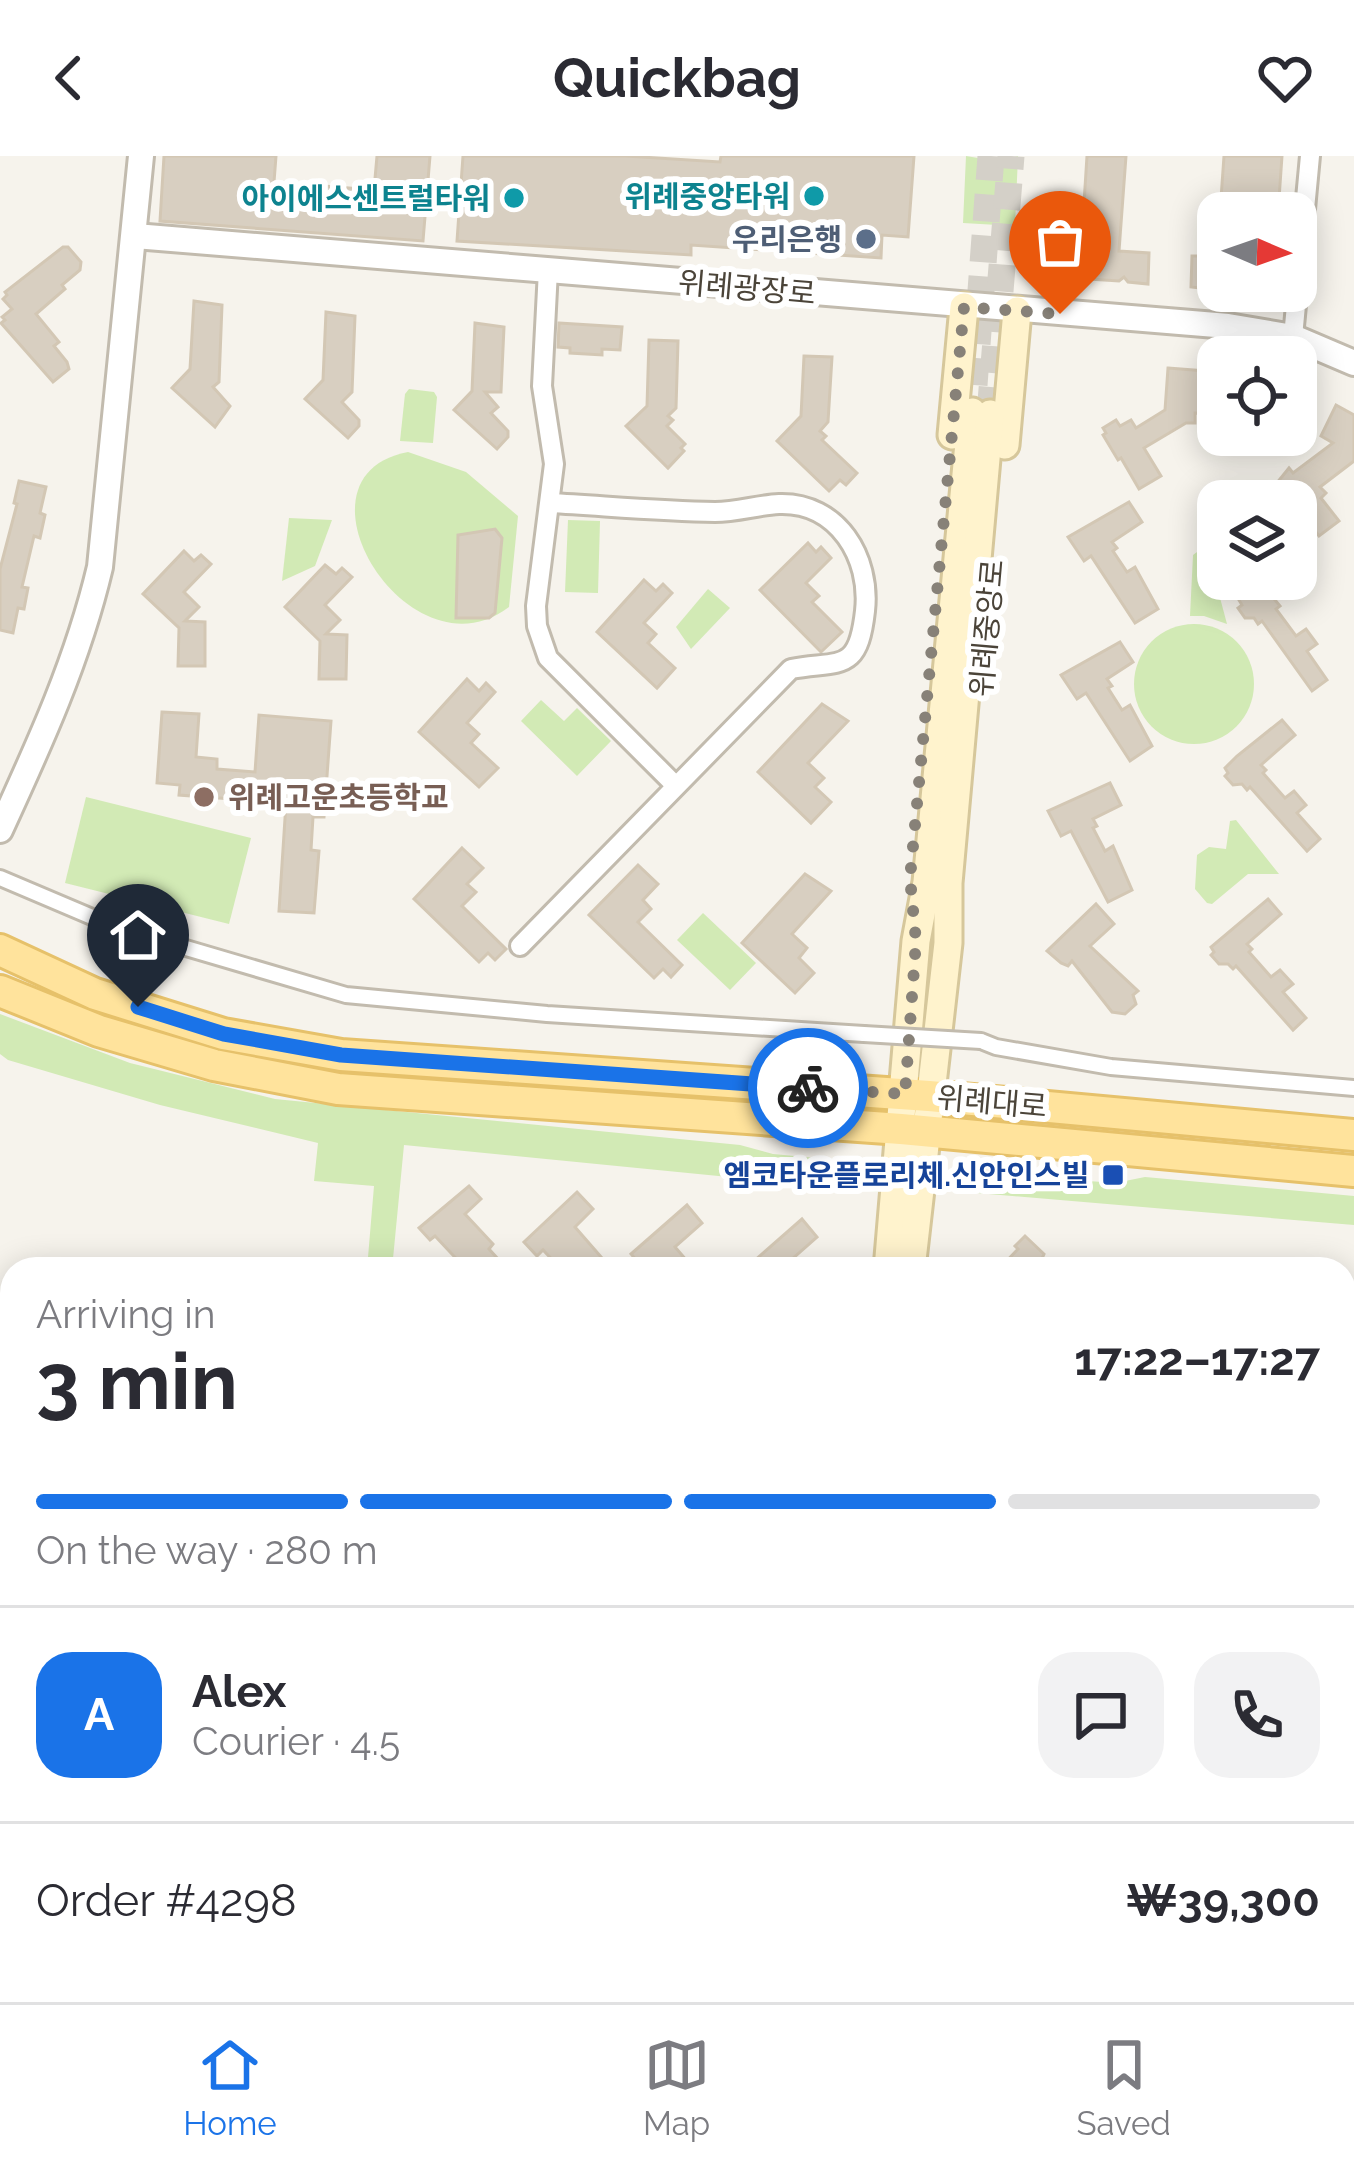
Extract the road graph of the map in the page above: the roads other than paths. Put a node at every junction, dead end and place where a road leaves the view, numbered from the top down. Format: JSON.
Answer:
{"nodes":[{"id":1,"x":141,"y":156,"type":"edge"},
{"id":2,"x":1310,"y":156,"type":"edge"},
{"id":3,"x":135,"y":236,"type":"junction"},
{"id":4,"x":548,"y":270,"type":"junction"},
{"id":5,"x":964,"y":307,"type":"junction"},
{"id":6,"x":1017,"y":311,"type":"junction"},
{"id":7,"x":1287,"y":336,"type":"edge"},
{"id":8,"x":1293,"y":336,"type":"edge"},
{"id":9,"x":1317,"y":347,"type":"edge"},
{"id":10,"x":1354,"y":363,"type":"edge"},
{"id":11,"x":550,"y":503,"type":"junction"},
{"id":12,"x":675,"y":785,"type":"junction"},
{"id":13,"x":0,"y":830,"type":"edge"},
{"id":14,"x":0,"y":878,"type":"edge"},
{"id":15,"x":916,"y":941,"type":"junction"},
{"id":16,"x":948,"y":944,"type":"junction"},
{"id":17,"x":520,"y":946,"type":"dead end"},
{"id":18,"x":0,"y":950,"type":"edge"},
{"id":19,"x":0,"y":991,"type":"edge"},
{"id":20,"x":1354,"y":1088,"type":"edge"},
{"id":21,"x":917,"y":1095,"type":"junction"},
{"id":22,"x":914,"y":1130,"type":"junction"},
{"id":23,"x":1354,"y":1136,"type":"edge"},
{"id":24,"x":1354,"y":1171,"type":"edge"},
{"id":25,"x":890,"y":1257,"type":"edge"},
{"id":26,"x":911,"y":1257,"type":"edge"}],
"edges":[{"from":1,"to":3,"type":"street"},
{"from":2,"to":8,"type":"street"},
{"from":3,"to":4,"type":"street","name":"위례광장로"},
{"from":3,"to":13,"type":"street"},
{"from":4,"to":5,"type":"street","name":"위례광장로"},
{"from":4,"to":11,"type":"street"},
{"from":5,"to":6,"type":"street","name":"위례광장로"},
{"from":5,"to":15,"type":"main road","name":"위례중앙로"},
{"from":6,"to":7,"type":"street","name":"위례광장로"},
{"from":6,"to":16,"type":"main road","name":"위례중앙로"},
{"from":9,"to":10,"type":"street","name":"위례광장로"},
{"from":11,"to":12,"type":"street"},
{"from":11,"to":12,"type":"street"},
{"from":12,"to":17,"type":"street"},
{"from":14,"to":20,"type":"street","bridge":true},
{"from":15,"to":16,"type":"main road","name":"위례중앙로"},
{"from":15,"to":21,"type":"main road","name":"위례중앙로"},
{"from":16,"to":21,"type":"main road","name":"위례중앙로"},
{"from":18,"to":21,"type":"main road","name":"위례대로"},
{"from":19,"to":22,"type":"main road","name":"위례대로"},
{"from":21,"to":22,"type":"main road","name":"위례중앙로"},
{"from":21,"to":23,"type":"main road","name":"위례대로"},
{"from":22,"to":24,"type":"main road","name":"위례대로"},
{"from":22,"to":25,"type":"main road","name":"위례중앙로"},
{"from":22,"to":26,"type":"main road","name":"위례중앙로"}]}
